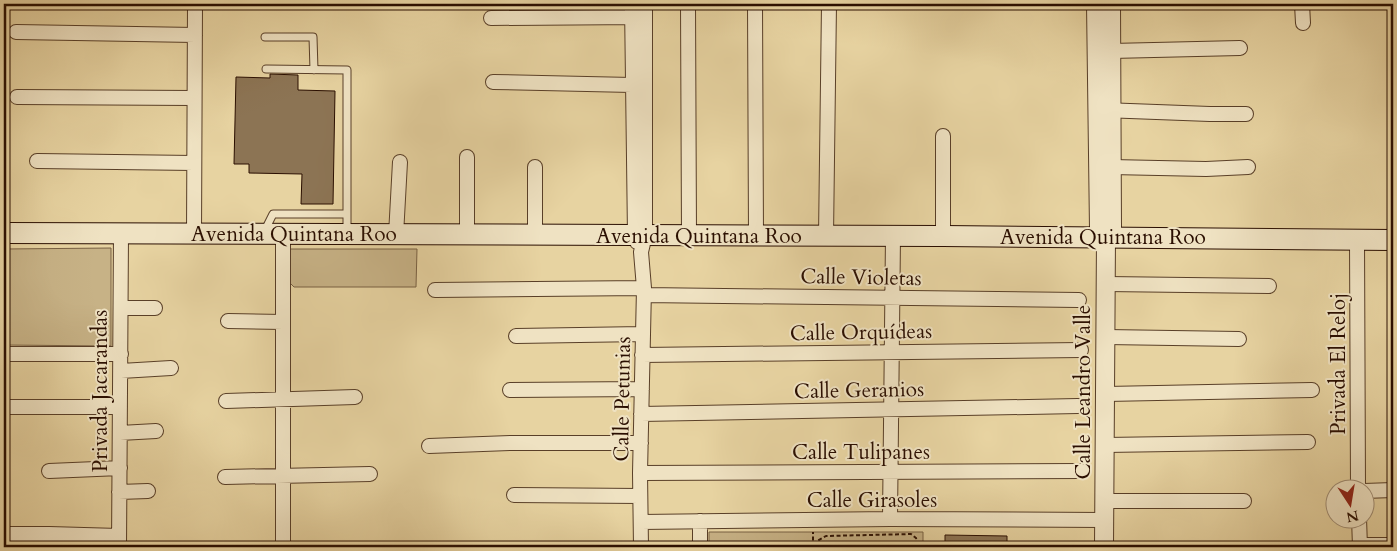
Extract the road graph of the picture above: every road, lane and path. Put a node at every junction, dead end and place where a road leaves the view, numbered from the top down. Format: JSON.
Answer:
{"nodes":[{"id":1,"x":195,"y":4,"type":"edge"},
{"id":2,"x":688,"y":4,"type":"edge"},
{"id":3,"x":755,"y":4,"type":"edge"},
{"id":4,"x":829,"y":4,"type":"edge"},
{"id":5,"x":1096,"y":4,"type":"edge"},
{"id":6,"x":1111,"y":4,"type":"edge"},
{"id":7,"x":1302,"y":4,"type":"edge"},
{"id":8,"x":639,"y":10,"type":"edge"},
{"id":9,"x":491,"y":18,"type":"dead end"},
{"id":10,"x":1303,"y":23,"type":"dead end"},
{"id":11,"x":16,"y":32,"type":"dead end"},
{"id":12,"x":195,"y":35,"type":"junction"},
{"id":13,"x":265,"y":37,"type":"dead end"},
{"id":14,"x":1240,"y":48,"type":"dead end"},
{"id":15,"x":1111,"y":51,"type":"junction"},
{"id":16,"x":266,"y":69,"type":"dead end"},
{"id":17,"x":314,"y":70,"type":"junction"},
{"id":18,"x":493,"y":82,"type":"dead end"},
{"id":19,"x":632,"y":85,"type":"junction"},
{"id":20,"x":17,"y":97,"type":"dead end"},
{"id":21,"x":194,"y":98,"type":"junction"},
{"id":22,"x":1104,"y":110,"type":"junction"},
{"id":23,"x":1246,"y":114,"type":"dead end"},
{"id":24,"x":943,"y":136,"type":"dead end"},
{"id":25,"x":467,"y":157,"type":"dead end"},
{"id":26,"x":37,"y":161,"type":"dead end"},
{"id":27,"x":400,"y":162,"type":"dead end"},
{"id":28,"x":194,"y":163,"type":"junction"},
{"id":29,"x":1112,"y":167,"type":"junction"},
{"id":30,"x":1248,"y":167,"type":"dead end"},
{"id":31,"x":535,"y":168,"type":"dead end"},
{"id":32,"x":348,"y":214,"type":"junction"},
{"id":33,"x":4,"y":234,"type":"edge"},
{"id":34,"x":122,"y":234,"type":"junction"},
{"id":35,"x":194,"y":234,"type":"junction"},
{"id":36,"x":263,"y":234,"type":"junction"},
{"id":37,"x":283,"y":235,"type":"junction"},
{"id":38,"x":348,"y":235,"type":"junction"},
{"id":39,"x":396,"y":235,"type":"junction"},
{"id":40,"x":467,"y":235,"type":"junction"},
{"id":41,"x":535,"y":235,"type":"junction"},
{"id":42,"x":689,"y":236,"type":"junction"},
{"id":43,"x":756,"y":236,"type":"junction"},
{"id":44,"x":826,"y":236,"type":"junction"},
{"id":45,"x":893,"y":236,"type":"junction"},
{"id":46,"x":943,"y":236,"type":"junction"},
{"id":47,"x":1106,"y":238,"type":"junction"},
{"id":48,"x":1357,"y":239,"type":"junction"},
{"id":49,"x":1393,"y":240,"type":"edge"},
{"id":50,"x":640,"y":241,"type":"junction"},
{"id":51,"x":1106,"y":284,"type":"junction"},
{"id":52,"x":1269,"y":286,"type":"dead end"},
{"id":53,"x":435,"y":290,"type":"dead end"},
{"id":54,"x":644,"y":291,"type":"junction"},
{"id":55,"x":892,"y":298,"type":"junction"},
{"id":56,"x":1079,"y":300,"type":"dead end"},
{"id":57,"x":121,"y":308,"type":"junction"},
{"id":58,"x":155,"y":308,"type":"dead end"},
{"id":59,"x":228,"y":322,"type":"dead end"},
{"id":60,"x":283,"y":322,"type":"junction"},
{"id":61,"x":643,"y":334,"type":"junction"},
{"id":62,"x":516,"y":336,"type":"dead end"},
{"id":63,"x":1106,"y":337,"type":"junction"},
{"id":64,"x":1239,"y":339,"type":"dead end"},
{"id":65,"x":1081,"y":350,"type":"dead end"},
{"id":66,"x":892,"y":352,"type":"junction"},
{"id":67,"x":4,"y":354,"type":"edge"},
{"id":68,"x":120,"y":354,"type":"junction"},
{"id":69,"x":642,"y":355,"type":"junction"},
{"id":70,"x":171,"y":368,"type":"dead end"},
{"id":71,"x":120,"y":371,"type":"junction"},
{"id":72,"x":510,"y":390,"type":"dead end"},
{"id":73,"x":642,"y":390,"type":"junction"},
{"id":74,"x":1312,"y":390,"type":"dead end"},
{"id":75,"x":1106,"y":394,"type":"junction"},
{"id":76,"x":356,"y":397,"type":"dead end"},
{"id":77,"x":283,"y":400,"type":"junction"},
{"id":78,"x":226,"y":401,"type":"dead end"},
{"id":79,"x":1078,"y":406,"type":"dead end"},
{"id":80,"x":120,"y":407,"type":"junction"},
{"id":81,"x":4,"y":408,"type":"edge"},
{"id":82,"x":891,"y":410,"type":"junction"},
{"id":83,"x":641,"y":414,"type":"junction"},
{"id":84,"x":156,"y":431,"type":"dead end"},
{"id":85,"x":120,"y":432,"type":"junction"},
{"id":86,"x":1308,"y":442,"type":"dead end"},
{"id":87,"x":641,"y":443,"type":"junction"},
{"id":88,"x":1105,"y":445,"type":"junction"},
{"id":89,"x":429,"y":446,"type":"dead end"},
{"id":90,"x":120,"y":468,"type":"junction"},
{"id":91,"x":49,"y":471,"type":"dead end"},
{"id":92,"x":1082,"y":471,"type":"dead end"},
{"id":93,"x":890,"y":472,"type":"junction"},
{"id":94,"x":640,"y":473,"type":"junction"},
{"id":95,"x":370,"y":474,"type":"dead end"},
{"id":96,"x":283,"y":476,"type":"junction"},
{"id":97,"x":225,"y":477,"type":"dead end"},
{"id":98,"x":1358,"y":478,"type":"edge"},
{"id":99,"x":1393,"y":490,"type":"edge"},
{"id":100,"x":148,"y":491,"type":"dead end"},
{"id":101,"x":1374,"y":491,"type":"edge"},
{"id":102,"x":120,"y":492,"type":"junction"},
{"id":103,"x":514,"y":495,"type":"dead end"},
{"id":104,"x":640,"y":496,"type":"junction"},
{"id":105,"x":1105,"y":500,"type":"junction"},
{"id":106,"x":1244,"y":502,"type":"dead end"},
{"id":107,"x":890,"y":519,"type":"junction"},
{"id":108,"x":1104,"y":520,"type":"junction"},
{"id":109,"x":700,"y":521,"type":"junction"},
{"id":110,"x":641,"y":522,"type":"junction"},
{"id":111,"x":1359,"y":528,"type":"edge"},
{"id":112,"x":813,"y":532,"type":"dead end"},
{"id":113,"x":4,"y":534,"type":"edge"},
{"id":114,"x":119,"y":542,"type":"edge"},
{"id":115,"x":813,"y":544,"type":"junction"},
{"id":116,"x":1393,"y":544,"type":"edge"},
{"id":117,"x":1360,"y":546,"type":"edge"},
{"id":118,"x":283,"y":547,"type":"edge"},
{"id":119,"x":641,"y":547,"type":"edge"},
{"id":120,"x":700,"y":547,"type":"edge"},
{"id":121,"x":714,"y":547,"type":"edge"},
{"id":122,"x":750,"y":547,"type":"edge"},
{"id":123,"x":807,"y":547,"type":"edge"},
{"id":124,"x":813,"y":547,"type":"edge"},
{"id":125,"x":918,"y":547,"type":"edge"},
{"id":126,"x":1104,"y":547,"type":"edge"}],
"edges":[{"from":1,"to":12,"type":"street"},
{"from":2,"to":42,"type":"street"},
{"from":3,"to":43,"type":"street"},
{"from":4,"to":44,"type":"street"},
{"from":5,"to":22,"type":"street","name":"Calle Leandro Valle"},
{"from":6,"to":15,"type":"street","name":"Calle Leandro Valle"},
{"from":7,"to":10,"type":"street"},
{"from":8,"to":9,"type":"street"},
{"from":8,"to":19,"type":"street"},
{"from":8,"to":50,"type":"street"},
{"from":11,"to":12,"type":"street"},
{"from":12,"to":21,"type":"street"},
{"from":13,"to":17,"type":"lane"},
{"from":14,"to":15,"type":"street"},
{"from":15,"to":22,"type":"street","name":"Calle Leandro Valle"},
{"from":16,"to":17,"type":"lane"},
{"from":17,"to":32,"type":"lane"},
{"from":18,"to":19,"type":"street"},
{"from":19,"to":50,"type":"street"},
{"from":20,"to":21,"type":"street"},
{"from":21,"to":28,"type":"street"},
{"from":22,"to":23,"type":"street"},
{"from":22,"to":29,"type":"street","name":"Calle Leandro Valle"},
{"from":22,"to":47,"type":"street","name":"Calle Leandro Valle"},
{"from":24,"to":46,"type":"street"},
{"from":25,"to":40,"type":"street"},
{"from":26,"to":28,"type":"street"},
{"from":27,"to":39,"type":"street"},
{"from":28,"to":35,"type":"street"},
{"from":29,"to":30,"type":"street"},
{"from":29,"to":47,"type":"street","name":"Calle Leandro Valle"},
{"from":31,"to":41,"type":"street"},
{"from":32,"to":36,"type":"lane"},
{"from":32,"to":38,"type":"lane"},
{"from":33,"to":34,"type":"main road","name":"Avenida Quintana Roo"},
{"from":34,"to":35,"type":"main road","name":"Avenida Quintana Roo"},
{"from":34,"to":57,"type":"street","name":"Privada Jacarandas"},
{"from":35,"to":36,"type":"main road","name":"Avenida Quintana Roo"},
{"from":36,"to":37,"type":"main road","name":"Avenida Quintana Roo"},
{"from":37,"to":38,"type":"main road","name":"Avenida Quintana Roo"},
{"from":37,"to":60,"type":"street"},
{"from":38,"to":39,"type":"main road","name":"Avenida Quintana Roo"},
{"from":39,"to":40,"type":"main road","name":"Avenida Quintana Roo"},
{"from":40,"to":41,"type":"main road","name":"Avenida Quintana Roo"},
{"from":41,"to":50,"type":"main road","name":"Avenida Quintana Roo"},
{"from":42,"to":43,"type":"main road","name":"Avenida Quintana Roo"},
{"from":42,"to":50,"type":"main road","name":"Avenida Quintana Roo"},
{"from":43,"to":44,"type":"main road","name":"Avenida Quintana Roo"},
{"from":44,"to":45,"type":"main road","name":"Avenida Quintana Roo"},
{"from":45,"to":46,"type":"main road","name":"Avenida Quintana Roo"},
{"from":45,"to":55,"type":"street"},
{"from":46,"to":47,"type":"main road","name":"Avenida Quintana Roo"},
{"from":47,"to":48,"type":"main road","name":"Avenida Quintana Roo"},
{"from":47,"to":51,"type":"street","name":"Calle Leandro Valle"},
{"from":48,"to":49,"type":"main road","name":"Avenida Quintana Roo"},
{"from":48,"to":98,"type":"street","name":"Privada El Reloj"},
{"from":50,"to":54,"type":"street","name":"Calle Petunias"},
{"from":51,"to":52,"type":"street"},
{"from":51,"to":63,"type":"street","name":"Calle Leandro Valle"},
{"from":53,"to":54,"type":"street","name":"Calle Violetas"},
{"from":54,"to":55,"type":"street","name":"Calle Violetas"},
{"from":54,"to":61,"type":"street","name":"Calle Petunias"},
{"from":55,"to":56,"type":"street","name":"Calle Violetas"},
{"from":55,"to":66,"type":"street"},
{"from":57,"to":58,"type":"street"},
{"from":57,"to":68,"type":"street","name":"Privada Jacarandas"},
{"from":59,"to":60,"type":"street"},
{"from":60,"to":77,"type":"street"},
{"from":61,"to":62,"type":"street"},
{"from":61,"to":69,"type":"street","name":"Calle Petunias"},
{"from":63,"to":64,"type":"street"},
{"from":63,"to":75,"type":"street","name":"Calle Leandro Valle"},
{"from":65,"to":66,"type":"street","name":"Calle Orquídeas"},
{"from":66,"to":69,"type":"street","name":"Calle Orquídeas"},
{"from":66,"to":82,"type":"street"},
{"from":67,"to":68,"type":"street"},
{"from":68,"to":71,"type":"street","name":"Privada Jacarandas"},
{"from":69,"to":73,"type":"street","name":"Calle Petunias"},
{"from":70,"to":71,"type":"street"},
{"from":71,"to":80,"type":"street","name":"Privada Jacarandas"},
{"from":72,"to":73,"type":"street"},
{"from":73,"to":83,"type":"street","name":"Calle Petunias"},
{"from":74,"to":75,"type":"street"},
{"from":75,"to":88,"type":"street","name":"Calle Leandro Valle"},
{"from":76,"to":77,"type":"street"},
{"from":77,"to":78,"type":"street"},
{"from":77,"to":96,"type":"street"},
{"from":79,"to":82,"type":"street","name":"Calle Geranios"},
{"from":80,"to":81,"type":"street"},
{"from":80,"to":85,"type":"street","name":"Privada Jacarandas"},
{"from":82,"to":83,"type":"street","name":"Calle Geranios"},
{"from":82,"to":93,"type":"street"},
{"from":83,"to":87,"type":"street","name":"Calle Petunias"},
{"from":84,"to":85,"type":"street"},
{"from":85,"to":90,"type":"street","name":"Privada Jacarandas"},
{"from":86,"to":88,"type":"street"},
{"from":87,"to":89,"type":"street"},
{"from":87,"to":94,"type":"street","name":"Calle Petunias"},
{"from":88,"to":105,"type":"street","name":"Calle Leandro Valle"},
{"from":90,"to":91,"type":"street"},
{"from":90,"to":102,"type":"street","name":"Privada Jacarandas"},
{"from":92,"to":93,"type":"street","name":"Calle Tulipanes"},
{"from":93,"to":94,"type":"street","name":"Calle Tulipanes"},
{"from":93,"to":107,"type":"street"},
{"from":94,"to":104,"type":"street","name":"Calle Petunias"},
{"from":95,"to":96,"type":"street"},
{"from":96,"to":97,"type":"street"},
{"from":96,"to":118,"type":"street"},
{"from":99,"to":101,"type":"street"},
{"from":100,"to":102,"type":"street"},
{"from":102,"to":114,"type":"street","name":"Privada Jacarandas"},
{"from":103,"to":104,"type":"street"},
{"from":104,"to":110,"type":"street","name":"Calle Petunias"},
{"from":105,"to":106,"type":"street"},
{"from":105,"to":108,"type":"street","name":"Calle Leandro Valle"},
{"from":107,"to":108,"type":"street","name":"Calle Girasoles"},
{"from":107,"to":109,"type":"street","name":"Calle Girasoles"},
{"from":108,"to":126,"type":"street","name":"Calle Leandro Valle"},
{"from":109,"to":110,"type":"street","name":"Calle Girasoles"},
{"from":109,"to":120,"type":"street"},
{"from":110,"to":119,"type":"street","name":"Calle Petunias"},
{"from":111,"to":117,"type":"street"},
{"from":112,"to":115,"type":"path"},
{"from":113,"to":114,"type":"street"},
{"from":115,"to":123,"type":"path"},
{"from":115,"to":124,"type":"path"},
{"from":115,"to":125,"type":"path"},
{"from":116,"to":117,"type":"street"},
{"from":121,"to":122,"type":"path"}]}
